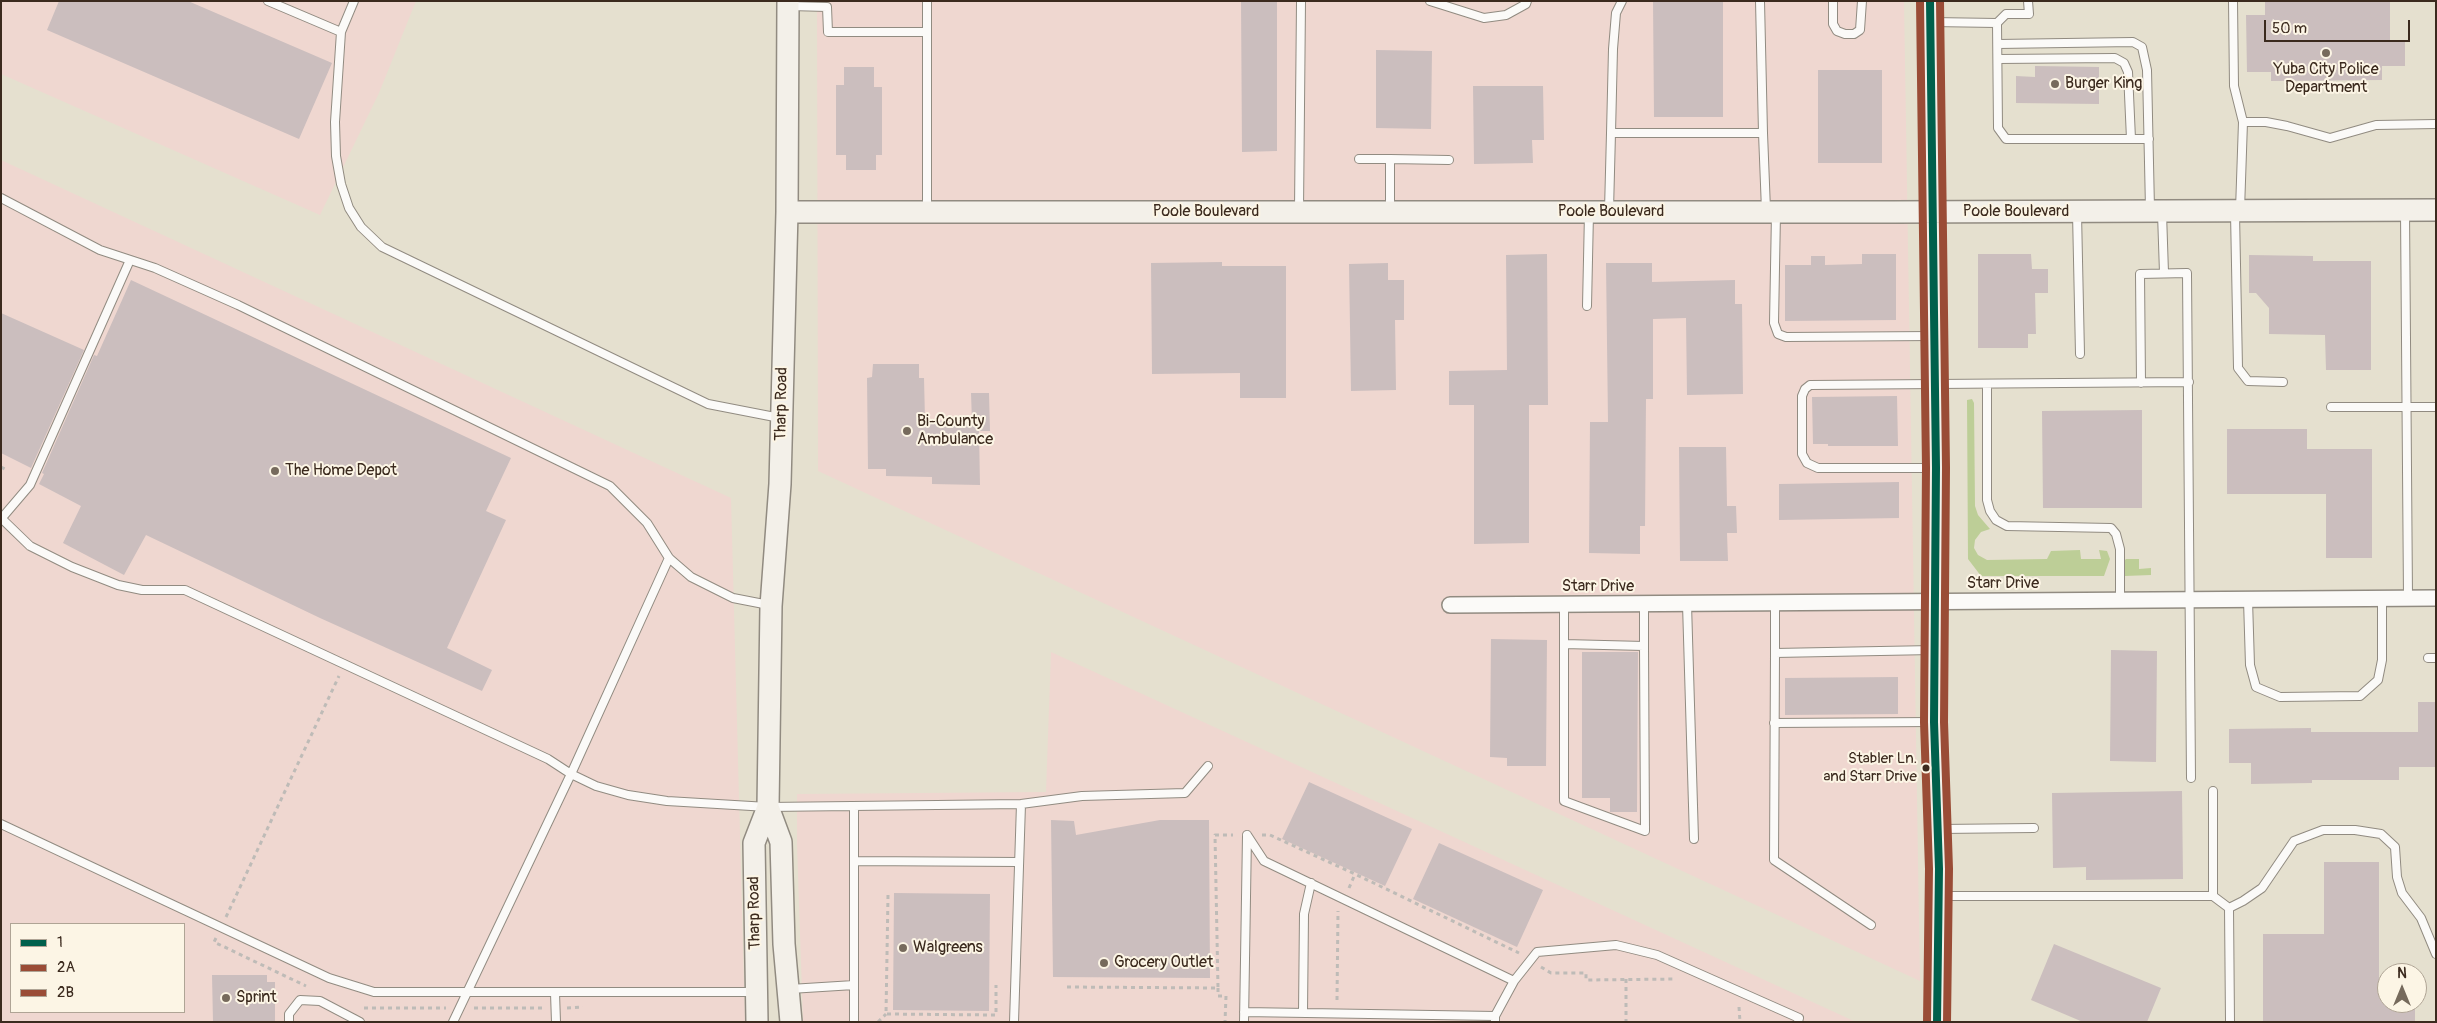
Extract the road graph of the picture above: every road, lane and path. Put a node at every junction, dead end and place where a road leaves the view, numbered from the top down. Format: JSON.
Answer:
{"nodes":[{"id":1,"x":268,"y":1,"type":"edge"},
{"id":2,"x":354,"y":1,"type":"edge"},
{"id":3,"x":927,"y":1,"type":"edge"},
{"id":4,"x":1430,"y":1,"type":"edge"},
{"id":5,"x":1527,"y":1,"type":"edge"},
{"id":6,"x":1622,"y":1,"type":"edge"},
{"id":7,"x":1760,"y":1,"type":"edge"},
{"id":8,"x":1833,"y":1,"type":"edge"},
{"id":9,"x":1862,"y":1,"type":"edge"},
{"id":10,"x":2028,"y":1,"type":"edge"},
{"id":11,"x":2233,"y":1,"type":"edge"},
{"id":12,"x":1301,"y":2,"type":"edge"},
{"id":13,"x":788,"y":4,"type":"edge"},
{"id":14,"x":827,"y":4,"type":"edge"},
{"id":15,"x":1930,"y":12,"type":"edge"},
{"id":16,"x":1997,"y":22,"type":"junction"},
{"id":17,"x":341,"y":32,"type":"junction"},
{"id":18,"x":926,"y":32,"type":"junction"},
{"id":19,"x":1998,"y":44,"type":"junction"},
{"id":20,"x":1998,"y":59,"type":"junction"},
{"id":21,"x":2242,"y":122,"type":"junction"},
{"id":22,"x":2436,"y":124,"type":"edge"},
{"id":23,"x":1611,"y":133,"type":"junction"},
{"id":24,"x":1763,"y":133,"type":"junction"},
{"id":25,"x":2130,"y":138,"type":"junction"},
{"id":26,"x":2149,"y":138,"type":"junction"},
{"id":27,"x":1359,"y":159,"type":"dead end"},
{"id":28,"x":1390,"y":159,"type":"junction"},
{"id":29,"x":1449,"y":160,"type":"dead end"},
{"id":30,"x":1,"y":198,"type":"edge"},
{"id":31,"x":2406,"y":210,"type":"junction"},
{"id":32,"x":2436,"y":210,"type":"edge"},
{"id":33,"x":2077,"y":211,"type":"junction"},
{"id":34,"x":2156,"y":211,"type":"junction"},
{"id":35,"x":2238,"y":211,"type":"junction"},
{"id":36,"x":787,"y":212,"type":"junction"},
{"id":37,"x":927,"y":212,"type":"junction"},
{"id":38,"x":1299,"y":212,"type":"junction"},
{"id":39,"x":1390,"y":212,"type":"junction"},
{"id":40,"x":1599,"y":212,"type":"junction"},
{"id":41,"x":1771,"y":212,"type":"junction"},
{"id":42,"x":1932,"y":212,"type":"junction"},
{"id":43,"x":130,"y":260,"type":"junction"},
{"id":44,"x":2164,"y":273,"type":"junction"},
{"id":45,"x":1587,"y":306,"type":"dead end"},
{"id":46,"x":1933,"y":336,"type":"junction"},
{"id":47,"x":2080,"y":354,"type":"dead end"},
{"id":48,"x":2189,"y":382,"type":"junction"},
{"id":49,"x":2283,"y":382,"type":"dead end"},
{"id":50,"x":2141,"y":383,"type":"junction"},
{"id":51,"x":1987,"y":384,"type":"junction"},
{"id":52,"x":1934,"y":385,"type":"junction"},
{"id":53,"x":2331,"y":407,"type":"dead end"},
{"id":54,"x":2407,"y":407,"type":"junction"},
{"id":55,"x":2436,"y":407,"type":"edge"},
{"id":56,"x":782,"y":419,"type":"junction"},
{"id":57,"x":1,"y":468,"type":"edge"},
{"id":58,"x":1936,"y":468,"type":"junction"},
{"id":59,"x":7,"y":470,"type":"dead end"},
{"id":60,"x":1,"y":518,"type":"edge"},
{"id":61,"x":669,"y":558,"type":"junction"},
{"id":62,"x":2408,"y":598,"type":"junction"},
{"id":63,"x":2436,"y":598,"type":"edge"},
{"id":64,"x":2382,"y":599,"type":"junction"},
{"id":65,"x":2191,"y":600,"type":"junction"},
{"id":66,"x":2248,"y":600,"type":"junction"},
{"id":67,"x":1936,"y":601,"type":"junction"},
{"id":68,"x":2120,"y":601,"type":"junction"},
{"id":69,"x":1775,"y":603,"type":"junction"},
{"id":70,"x":1644,"y":604,"type":"junction"},
{"id":71,"x":1687,"y":604,"type":"junction"},
{"id":72,"x":1450,"y":605,"type":"dead end"},
{"id":73,"x":1564,"y":605,"type":"junction"},
{"id":74,"x":771,"y":606,"type":"junction"},
{"id":75,"x":1564,"y":644,"type":"junction"},
{"id":76,"x":1644,"y":646,"type":"junction"},
{"id":77,"x":1936,"y":650,"type":"junction"},
{"id":78,"x":1775,"y":653,"type":"junction"},
{"id":79,"x":345,"y":664,"type":"junction"},
{"id":80,"x":1774,"y":722,"type":"junction"},
{"id":81,"x":1934,"y":722,"type":"junction"},
{"id":82,"x":1208,"y":766,"type":"dead end"},
{"id":83,"x":571,"y":774,"type":"junction"},
{"id":84,"x":2190,"y":778,"type":"dead end"},
{"id":85,"x":2213,"y":791,"type":"dead end"},
{"id":86,"x":1021,"y":804,"type":"junction"},
{"id":87,"x":768,"y":807,"type":"junction"},
{"id":88,"x":854,"y":807,"type":"junction"},
{"id":89,"x":1,"y":824,"type":"edge"},
{"id":90,"x":2034,"y":828,"type":"dead end"},
{"id":91,"x":1938,"y":830,"type":"junction"},
{"id":92,"x":1247,"y":835,"type":"junction"},
{"id":93,"x":1694,"y":838,"type":"dead end"},
{"id":94,"x":854,"y":861,"type":"junction"},
{"id":95,"x":1019,"y":862,"type":"junction"},
{"id":96,"x":1355,"y":874,"type":"junction"},
{"id":97,"x":1311,"y":883,"type":"junction"},
{"id":98,"x":888,"y":895,"type":"dead end"},
{"id":99,"x":1938,"y":896,"type":"junction"},
{"id":100,"x":2213,"y":896,"type":"junction"},
{"id":101,"x":1344,"y":899,"type":"junction"},
{"id":102,"x":2229,"y":908,"type":"junction"},
{"id":103,"x":1872,"y":925,"type":"dead end"},
{"id":104,"x":221,"y":927,"type":"junction"},
{"id":105,"x":214,"y":942,"type":"dead end"},
{"id":106,"x":2436,"y":954,"type":"edge"},
{"id":107,"x":1530,"y":962,"type":"junction"},
{"id":108,"x":1626,"y":979,"type":"junction"},
{"id":109,"x":1678,"y":979,"type":"dead end"},
{"id":110,"x":1514,"y":981,"type":"junction"},
{"id":111,"x":854,"y":985,"type":"junction"},
{"id":112,"x":996,"y":985,"type":"dead end"},
{"id":113,"x":1067,"y":986,"type":"dead end"},
{"id":114,"x":1218,"y":988,"type":"junction"},
{"id":115,"x":788,"y":989,"type":"junction"},
{"id":116,"x":756,"y":992,"type":"junction"},
{"id":117,"x":468,"y":993,"type":"junction"},
{"id":118,"x":555,"y":993,"type":"junction"},
{"id":119,"x":1733,"y":1004,"type":"dead end"},
{"id":120,"x":1244,"y":1012,"type":"junction"},
{"id":121,"x":1303,"y":1013,"type":"junction"},
{"id":122,"x":1346,"y":1013,"type":"junction"},
{"id":123,"x":886,"y":1014,"type":"junction"},
{"id":124,"x":1495,"y":1019,"type":"edge"},
{"id":125,"x":289,"y":1022,"type":"edge"},
{"id":126,"x":360,"y":1022,"type":"edge"},
{"id":127,"x":453,"y":1022,"type":"edge"},
{"id":128,"x":556,"y":1022,"type":"edge"},
{"id":129,"x":756,"y":1022,"type":"edge"},
{"id":130,"x":791,"y":1022,"type":"edge"},
{"id":131,"x":854,"y":1022,"type":"edge"},
{"id":132,"x":878,"y":1022,"type":"edge"},
{"id":133,"x":1014,"y":1022,"type":"edge"},
{"id":134,"x":1225,"y":1022,"type":"edge"},
{"id":135,"x":1244,"y":1022,"type":"edge"},
{"id":136,"x":1626,"y":1022,"type":"edge"},
{"id":137,"x":1740,"y":1022,"type":"edge"},
{"id":138,"x":1798,"y":1022,"type":"edge"},
{"id":139,"x":1937,"y":1022,"type":"edge"},
{"id":140,"x":2230,"y":1022,"type":"edge"}],
"edges":[{"from":1,"to":17,"type":"lane"},
{"from":2,"to":17,"type":"lane"},
{"from":3,"to":18,"type":"lane"},
{"from":4,"to":5,"type":"lane"},
{"from":6,"to":23,"type":"lane"},
{"from":7,"to":24,"type":"lane"},
{"from":8,"to":9,"type":"lane"},
{"from":10,"to":16,"type":"lane"},
{"from":11,"to":21,"type":"lane"},
{"from":12,"to":38,"type":"lane"},
{"from":13,"to":14,"type":"lane"},
{"from":13,"to":36,"type":"street","name":"Tharp Road"},
{"from":14,"to":18,"type":"lane"},
{"from":15,"to":16,"type":"lane"},
{"from":15,"to":42,"type":"street"},
{"from":16,"to":19,"type":"lane"},
{"from":17,"to":56,"type":"lane"},
{"from":18,"to":37,"type":"lane"},
{"from":19,"to":20,"type":"lane"},
{"from":19,"to":26,"type":"lane"},
{"from":20,"to":25,"type":"lane"},
{"from":20,"to":25,"type":"lane"},
{"from":21,"to":22,"type":"lane"},
{"from":21,"to":35,"type":"lane"},
{"from":23,"to":24,"type":"lane"},
{"from":23,"to":40,"type":"lane"},
{"from":24,"to":41,"type":"lane"},
{"from":25,"to":26,"type":"lane"},
{"from":26,"to":34,"type":"lane"},
{"from":27,"to":28,"type":"lane"},
{"from":28,"to":29,"type":"lane"},
{"from":28,"to":39,"type":"lane"},
{"from":30,"to":43,"type":"lane"},
{"from":31,"to":32,"type":"street","name":"Poole Boulevard"},
{"from":31,"to":35,"type":"street","name":"Poole Boulevard"},
{"from":31,"to":54,"type":"lane"},
{"from":33,"to":34,"type":"street","name":"Poole Boulevard"},
{"from":33,"to":42,"type":"street","name":"Poole Boulevard"},
{"from":33,"to":47,"type":"lane"},
{"from":34,"to":35,"type":"street","name":"Poole Boulevard"},
{"from":34,"to":44,"type":"lane"},
{"from":35,"to":49,"type":"lane"},
{"from":36,"to":37,"type":"street","name":"Poole Boulevard"},
{"from":36,"to":56,"type":"street","name":"Tharp Road"},
{"from":37,"to":38,"type":"street","name":"Poole Boulevard"},
{"from":38,"to":39,"type":"street","name":"Poole Boulevard"},
{"from":39,"to":40,"type":"street","name":"Poole Boulevard"},
{"from":40,"to":41,"type":"street","name":"Poole Boulevard"},
{"from":40,"to":45,"type":"lane"},
{"from":41,"to":42,"type":"street","name":"Poole Boulevard"},
{"from":41,"to":46,"type":"lane"},
{"from":42,"to":46,"type":"street"},
{"from":43,"to":60,"type":"lane"},
{"from":43,"to":61,"type":"lane"},
{"from":44,"to":48,"type":"lane"},
{"from":44,"to":50,"type":"lane"},
{"from":46,"to":52,"type":"street"},
{"from":48,"to":50,"type":"lane"},
{"from":48,"to":65,"type":"lane"},
{"from":50,"to":51,"type":"lane"},
{"from":51,"to":52,"type":"lane"},
{"from":51,"to":68,"type":"lane"},
{"from":52,"to":58,"type":"street"},
{"from":52,"to":58,"type":"lane"},
{"from":53,"to":54,"type":"lane"},
{"from":54,"to":55,"type":"lane"},
{"from":54,"to":62,"type":"lane"},
{"from":56,"to":74,"type":"street","name":"Tharp Road"},
{"from":57,"to":59,"type":"path"},
{"from":58,"to":67,"type":"street"},
{"from":60,"to":79,"type":"lane"},
{"from":61,"to":74,"type":"lane"},
{"from":61,"to":83,"type":"lane"},
{"from":62,"to":63,"type":"street","name":"Starr Drive"},
{"from":62,"to":64,"type":"street","name":"Starr Drive"},
{"from":64,"to":66,"type":"street","name":"Starr Drive"},
{"from":64,"to":66,"type":"lane"},
{"from":65,"to":66,"type":"street","name":"Starr Drive"},
{"from":65,"to":68,"type":"street","name":"Starr Drive"},
{"from":65,"to":84,"type":"lane"},
{"from":67,"to":68,"type":"street","name":"Starr Drive"},
{"from":67,"to":69,"type":"street","name":"Starr Drive"},
{"from":67,"to":77,"type":"street"},
{"from":69,"to":71,"type":"street","name":"Starr Drive"},
{"from":69,"to":78,"type":"lane"},
{"from":70,"to":71,"type":"street","name":"Starr Drive"},
{"from":70,"to":73,"type":"street","name":"Starr Drive"},
{"from":70,"to":76,"type":"lane"},
{"from":71,"to":93,"type":"lane"},
{"from":72,"to":73,"type":"street","name":"Starr Drive"},
{"from":73,"to":75,"type":"lane"},
{"from":74,"to":87,"type":"street","name":"Tharp Road"},
{"from":75,"to":76,"type":"lane"},
{"from":75,"to":76,"type":"lane"},
{"from":77,"to":78,"type":"lane"},
{"from":77,"to":81,"type":"street"},
{"from":78,"to":80,"type":"lane"},
{"from":79,"to":83,"type":"lane"},
{"from":79,"to":104,"type":"path"},
{"from":80,"to":81,"type":"lane"},
{"from":80,"to":103,"type":"lane"},
{"from":81,"to":91,"type":"street"},
{"from":82,"to":86,"type":"lane"},
{"from":83,"to":87,"type":"lane"},
{"from":83,"to":117,"type":"lane"},
{"from":85,"to":100,"type":"lane"},
{"from":86,"to":88,"type":"lane"},
{"from":86,"to":95,"type":"lane"},
{"from":87,"to":88,"type":"lane"},
{"from":87,"to":115,"type":"street","name":"Tharp Road"},
{"from":87,"to":116,"type":"street","name":"Tharp Road"},
{"from":88,"to":94,"type":"lane"},
{"from":89,"to":104,"type":"lane"},
{"from":90,"to":91,"type":"lane"},
{"from":91,"to":99,"type":"street"},
{"from":92,"to":96,"type":"path"},
{"from":92,"to":97,"type":"lane"},
{"from":92,"to":114,"type":"path"},
{"from":92,"to":120,"type":"lane"},
{"from":94,"to":95,"type":"lane"},
{"from":94,"to":111,"type":"lane"},
{"from":95,"to":133,"type":"lane"},
{"from":96,"to":101,"type":"path"},
{"from":96,"to":107,"type":"path"},
{"from":97,"to":101,"type":"lane"},
{"from":97,"to":121,"type":"lane"},
{"from":98,"to":123,"type":"path"},
{"from":99,"to":100,"type":"lane"},
{"from":99,"to":139,"type":"street"},
{"from":100,"to":102,"type":"lane"},
{"from":101,"to":110,"type":"lane"},
{"from":101,"to":122,"type":"path"},
{"from":102,"to":106,"type":"lane"},
{"from":102,"to":140,"type":"lane"},
{"from":104,"to":105,"type":"path"},
{"from":104,"to":117,"type":"lane"},
{"from":107,"to":108,"type":"path"},
{"from":107,"to":110,"type":"lane"},
{"from":107,"to":138,"type":"lane"},
{"from":108,"to":109,"type":"path"},
{"from":108,"to":136,"type":"path"},
{"from":110,"to":124,"type":"lane"},
{"from":111,"to":115,"type":"lane"},
{"from":111,"to":131,"type":"lane"},
{"from":112,"to":123,"type":"path"},
{"from":113,"to":114,"type":"path"},
{"from":114,"to":134,"type":"path"},
{"from":115,"to":130,"type":"street","name":"Tharp Road"},
{"from":116,"to":118,"type":"lane"},
{"from":116,"to":129,"type":"street","name":"Tharp Road"},
{"from":117,"to":118,"type":"lane"},
{"from":117,"to":127,"type":"lane"},
{"from":118,"to":128,"type":"lane"},
{"from":119,"to":137,"type":"path"},
{"from":120,"to":121,"type":"lane"},
{"from":120,"to":135,"type":"lane"},
{"from":121,"to":122,"type":"lane"},
{"from":122,"to":124,"type":"lane"},
{"from":123,"to":132,"type":"path"},
{"from":125,"to":126,"type":"lane"}]}
